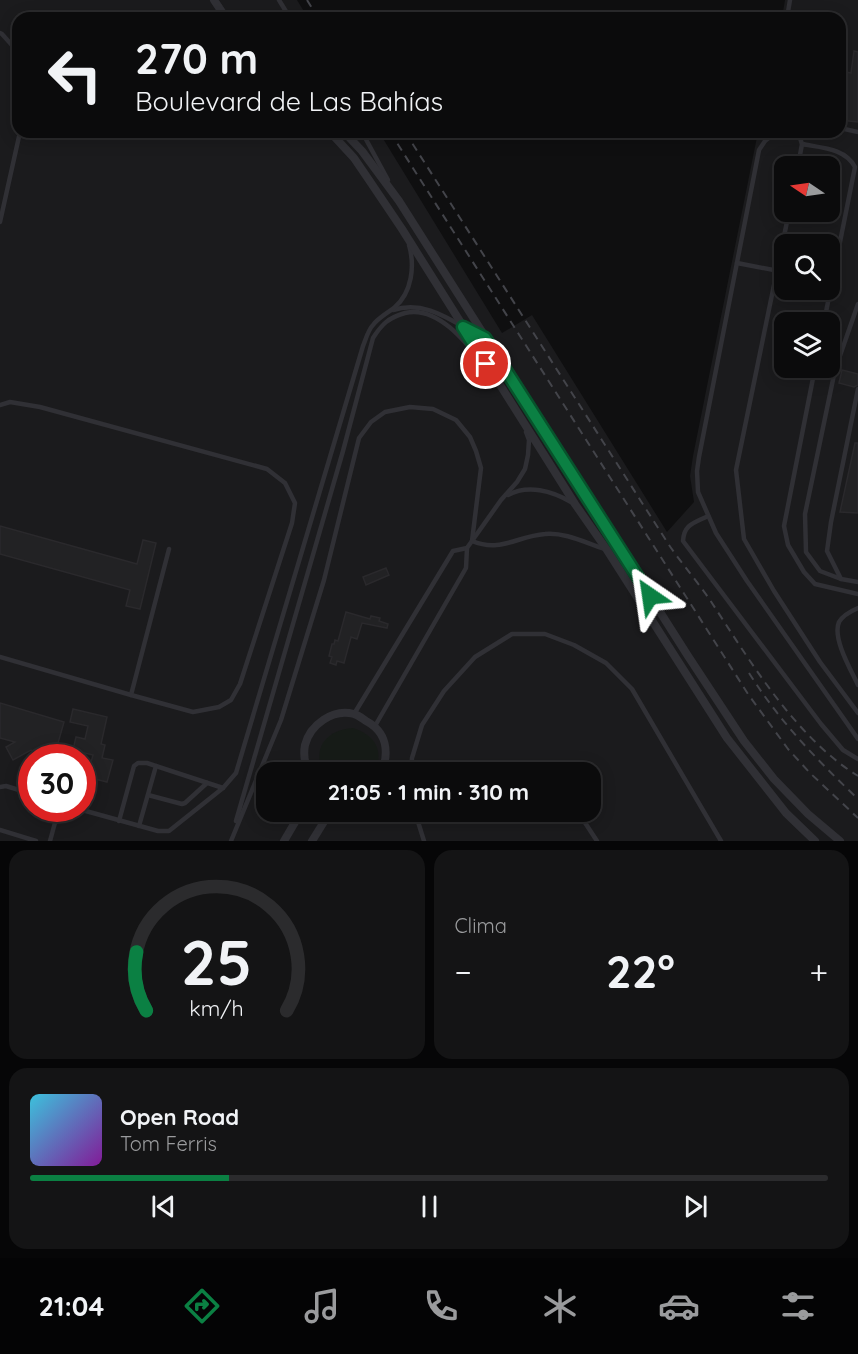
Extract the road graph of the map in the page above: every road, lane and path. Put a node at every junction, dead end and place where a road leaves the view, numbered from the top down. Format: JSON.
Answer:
{"nodes":[{"id":1,"x":0,"y":33,"type":"edge"},
{"id":2,"x":12,"y":45,"type":"edge"},
{"id":3,"x":19,"y":138,"type":"edge"},
{"id":4,"x":335,"y":138,"type":"edge"},
{"id":5,"x":350,"y":138,"type":"edge"},
{"id":6,"x":365,"y":138,"type":"edge"},
{"id":7,"x":769,"y":138,"type":"edge"},
{"id":8,"x":800,"y":138,"type":"edge"},
{"id":9,"x":802,"y":144,"type":"junction"},
{"id":10,"x":800,"y":156,"type":"edge"},
{"id":11,"x":399,"y":201,"type":"junction"},
{"id":12,"x":0,"y":222,"type":"edge"},
{"id":13,"x":402,"y":229,"type":"junction"},
{"id":14,"x":840,"y":238,"type":"edge"},
{"id":15,"x":737,"y":263,"type":"junction"},
{"id":16,"x":774,"y":269,"type":"edge"},
{"id":17,"x":774,"y":285,"type":"edge"},
{"id":18,"x":858,"y":304,"type":"edge"},
{"id":19,"x":384,"y":314,"type":"junction"},
{"id":20,"x":381,"y":326,"type":"junction"},
{"id":21,"x":463,"y":327,"type":"junction"},
{"id":22,"x":485,"y":338,"type":"junction"},
{"id":23,"x":363,"y":346,"type":"junction"},
{"id":24,"x":814,"y":378,"type":"edge"},
{"id":25,"x":858,"y":389,"type":"edge"},
{"id":26,"x":510,"y":401,"type":"junction"},
{"id":27,"x":0,"y":405,"type":"edge"},
{"id":28,"x":524,"y":424,"type":"junction"},
{"id":29,"x":501,"y":500,"type":"junction"},
{"id":30,"x":575,"y":504,"type":"junction"},
{"id":31,"x":708,"y":516,"type":"junction"},
{"id":32,"x":472,"y":541,"type":"junction"},
{"id":33,"x":467,"y":548,"type":"junction"},
{"id":34,"x":169,"y":549,"type":"dead end"},
{"id":35,"x":607,"y":550,"type":"junction"},
{"id":36,"x":841,"y":579,"type":"junction"},
{"id":37,"x":858,"y":582,"type":"edge"},
{"id":38,"x":858,"y":594,"type":"edge"},
{"id":39,"x":858,"y":608,"type":"edge"},
{"id":40,"x":0,"y":657,"type":"edge"},
{"id":41,"x":858,"y":685,"type":"edge"},
{"id":42,"x":131,"y":695,"type":"junction"},
{"id":43,"x":858,"y":713,"type":"edge"},
{"id":44,"x":354,"y":714,"type":"junction"},
{"id":45,"x":375,"y":726,"type":"junction"},
{"id":46,"x":858,"y":740,"type":"edge"},
{"id":47,"x":858,"y":759,"type":"edge"},
{"id":48,"x":305,"y":762,"type":"edge"},
{"id":49,"x":386,"y":762,"type":"edge"},
{"id":50,"x":412,"y":762,"type":"edge"},
{"id":51,"x":156,"y":766,"type":"junction"},
{"id":52,"x":207,"y":783,"type":"junction"},
{"id":53,"x":0,"y":787,"type":"edge"},
{"id":54,"x":223,"y":788,"type":"junction"},
{"id":55,"x":18,"y":790,"type":"edge"},
{"id":56,"x":148,"y":795,"type":"junction"},
{"id":57,"x":96,"y":814,"type":"edge"},
{"id":58,"x":119,"y":821,"type":"junction"},
{"id":59,"x":55,"y":822,"type":"edge"},
{"id":60,"x":295,"y":822,"type":"edge"},
{"id":61,"x":324,"y":822,"type":"edge"},
{"id":62,"x":418,"y":822,"type":"edge"},
{"id":63,"x":585,"y":822,"type":"edge"},
{"id":64,"x":139,"y":826,"type":"junction"},
{"id":65,"x":0,"y":830,"type":"edge"},
{"id":66,"x":232,"y":838,"type":"edge"},
{"id":67,"x":36,"y":841,"type":"edge"},
{"id":68,"x":50,"y":841,"type":"edge"},
{"id":69,"x":284,"y":841,"type":"edge"},
{"id":70,"x":312,"y":841,"type":"edge"},
{"id":71,"x":424,"y":841,"type":"edge"},
{"id":72,"x":597,"y":841,"type":"edge"},
{"id":73,"x":721,"y":841,"type":"edge"},
{"id":74,"x":815,"y":841,"type":"edge"},
{"id":75,"x":840,"y":841,"type":"edge"}],
"edges":[{"from":1,"to":2,"type":"lane"},
{"from":3,"to":12,"type":"lane"},
{"from":4,"to":13,"type":"street"},
{"from":5,"to":11,"type":"street"},
{"from":6,"to":11,"type":"lane"},
{"from":7,"to":15,"type":"lane"},
{"from":8,"to":9,"type":"lane"},
{"from":9,"to":10,"type":"lane"},
{"from":9,"to":14,"type":"lane"},
{"from":11,"to":22,"type":"street"},
{"from":13,"to":19,"type":"lane"},
{"from":13,"to":21,"type":"street"},
{"from":15,"to":16,"type":"lane"},
{"from":15,"to":31,"type":"lane"},
{"from":17,"to":43,"type":"lane"},
{"from":18,"to":36,"type":"lane"},
{"from":19,"to":21,"type":"lane"},
{"from":19,"to":23,"type":"lane"},
{"from":20,"to":23,"type":"lane"},
{"from":20,"to":26,"type":"lane"},
{"from":20,"to":66,"type":"lane"},
{"from":21,"to":22,"type":"lane"},
{"from":21,"to":26,"type":"street"},
{"from":22,"to":75,"type":"street"},
{"from":23,"to":54,"type":"lane"},
{"from":24,"to":38,"type":"lane"},
{"from":25,"to":36,"type":"lane"},
{"from":26,"to":28,"type":"street"},
{"from":27,"to":42,"type":"lane"},
{"from":28,"to":29,"type":"lane"},
{"from":28,"to":30,"type":"street"},
{"from":29,"to":30,"type":"lane"},
{"from":29,"to":32,"type":"lane"},
{"from":30,"to":35,"type":"street"},
{"from":31,"to":46,"type":"lane"},
{"from":31,"to":47,"type":"lane"},
{"from":32,"to":33,"type":"lane"},
{"from":32,"to":35,"type":"lane"},
{"from":32,"to":66,"type":"lane"},
{"from":33,"to":44,"type":"lane"},
{"from":33,"to":45,"type":"lane"},
{"from":34,"to":42,"type":"lane"},
{"from":35,"to":74,"type":"street"},
{"from":36,"to":37,"type":"lane"},
{"from":39,"to":41,"type":"lane"},
{"from":40,"to":42,"type":"lane"},
{"from":44,"to":45,"type":"street"},
{"from":44,"to":48,"type":"street"},
{"from":45,"to":49,"type":"street"},
{"from":50,"to":73,"type":"lane"},
{"from":51,"to":52,"type":"lane"},
{"from":51,"to":56,"type":"lane"},
{"from":51,"to":58,"type":"lane"},
{"from":52,"to":54,"type":"lane"},
{"from":52,"to":56,"type":"lane"},
{"from":53,"to":55,"type":"lane"},
{"from":54,"to":64,"type":"lane"},
{"from":56,"to":64,"type":"lane"},
{"from":57,"to":58,"type":"lane"},
{"from":58,"to":64,"type":"lane"},
{"from":59,"to":68,"type":"lane"},
{"from":60,"to":69,"type":"street"},
{"from":61,"to":70,"type":"street"},
{"from":62,"to":71,"type":"lane"},
{"from":63,"to":72,"type":"lane"},
{"from":65,"to":67,"type":"lane"}]}
